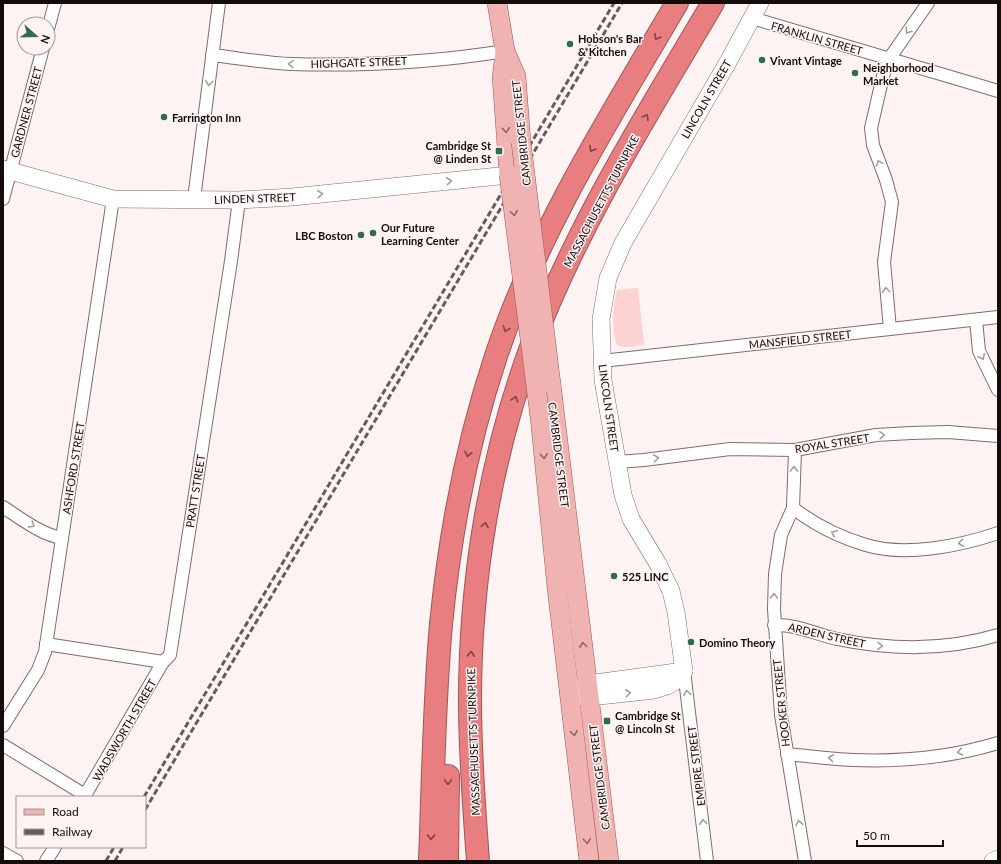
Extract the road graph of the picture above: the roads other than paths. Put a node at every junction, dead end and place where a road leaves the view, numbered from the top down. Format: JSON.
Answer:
{"nodes":[{"id":1,"x":55,"y":3,"type":"edge"},
{"id":2,"x":219,"y":3,"type":"edge"},
{"id":3,"x":497,"y":3,"type":"edge"},
{"id":4,"x":677,"y":3,"type":"edge"},
{"id":5,"x":713,"y":3,"type":"edge"},
{"id":6,"x":760,"y":3,"type":"edge"},
{"id":7,"x":928,"y":3,"type":"edge"},
{"id":8,"x":52,"y":16,"type":"edge"},
{"id":9,"x":752,"y":18,"type":"junction"},
{"id":10,"x":505,"y":51,"type":"junction"},
{"id":11,"x":212,"y":55,"type":"junction"},
{"id":12,"x":41,"y":56,"type":"edge"},
{"id":13,"x":889,"y":59,"type":"junction"},
{"id":14,"x":998,"y":91,"type":"edge"},
{"id":15,"x":7,"y":170,"type":"edge"},
{"id":16,"x":506,"y":171,"type":"junction"},
{"id":17,"x":194,"y":198,"type":"junction"},
{"id":18,"x":3,"y":199,"type":"edge"},
{"id":19,"x":113,"y":199,"type":"junction"},
{"id":20,"x":239,"y":200,"type":"junction"},
{"id":21,"x":998,"y":317,"type":"edge"},
{"id":22,"x":976,"y":320,"type":"junction"},
{"id":23,"x":890,"y":329,"type":"junction"},
{"id":24,"x":602,"y":361,"type":"junction"},
{"id":25,"x":998,"y":390,"type":"edge"},
{"id":26,"x":998,"y":436,"type":"edge"},
{"id":27,"x":795,"y":450,"type":"junction"},
{"id":28,"x":618,"y":462,"type":"junction"},
{"id":29,"x":457,"y":506,"type":"junction"},
{"id":30,"x":3,"y":507,"type":"edge"},
{"id":31,"x":793,"y":508,"type":"junction"},
{"id":32,"x":998,"y":533,"type":"edge"},
{"id":33,"x":62,"y":538,"type":"junction"},
{"id":34,"x":774,"y":624,"type":"junction"},
{"id":35,"x":998,"y":635,"type":"edge"},
{"id":36,"x":46,"y":644,"type":"junction"},
{"id":37,"x":163,"y":662,"type":"junction"},
{"id":38,"x":684,"y":672,"type":"junction"},
{"id":39,"x":589,"y":691,"type":"junction"},
{"id":40,"x":569,"y":694,"type":"junction"},
{"id":41,"x":470,"y":715,"type":"junction"},
{"id":42,"x":3,"y":726,"type":"edge"},
{"id":43,"x":998,"y":743,"type":"edge"},
{"id":44,"x":3,"y":745,"type":"edge"},
{"id":45,"x":787,"y":754,"type":"junction"},
{"id":46,"x":85,"y":796,"type":"edge"},
{"id":47,"x":53,"y":848,"type":"edge"},
{"id":48,"x":3,"y":853,"type":"edge"},
{"id":49,"x":998,"y":859,"type":"edge"},
{"id":50,"x":17,"y":861,"type":"edge"},
{"id":51,"x":46,"y":861,"type":"edge"},
{"id":52,"x":430,"y":861,"type":"edge"},
{"id":53,"x":447,"y":861,"type":"edge"},
{"id":54,"x":478,"y":861,"type":"edge"},
{"id":55,"x":488,"y":861,"type":"edge"},
{"id":56,"x":589,"y":861,"type":"edge"},
{"id":57,"x":609,"y":861,"type":"edge"},
{"id":58,"x":707,"y":861,"type":"edge"},
{"id":59,"x":805,"y":861,"type":"edge"},
{"id":60,"x":993,"y":861,"type":"edge"}],
"edges":[{"from":1,"to":8,"type":"street"},
{"from":2,"to":11,"type":"street"},
{"from":3,"to":10,"type":"main road","name":"CAMBRIDGE STREET"},
{"from":4,"to":29,"type":"highway","one_way":true},
{"from":41,"to":5,"type":"highway","name":"MASSACHUSETTS TURNPIKE","one_way":true},
{"from":6,"to":9,"type":"street","name":"LINCOLN STREET"},
{"from":7,"to":13,"type":"street","one_way":true},
{"from":9,"to":13,"type":"street","name":"FRANKLIN STREET"},
{"from":9,"to":24,"type":"street","name":"LINCOLN STREET"},
{"from":10,"to":11,"type":"street","name":"HIGHGATE STREET","one_way":true},
{"from":10,"to":16,"type":"main road","name":"CAMBRIDGE STREET","one_way":true},
{"from":39,"to":10,"type":"main road","name":"CAMBRIDGE STREET","one_way":true,"bridge":true},
{"from":11,"to":17,"type":"street","one_way":true},
{"from":12,"to":15,"type":"street","name":"GARDNER STREET"},
{"from":13,"to":14,"type":"street","name":"FRANKLIN STREET"},
{"from":23,"to":13,"type":"street","one_way":true},
{"from":15,"to":18,"type":"street","name":"GARDNER STREET"},
{"from":15,"to":19,"type":"street","name":"LINDEN STREET"},
{"from":20,"to":16,"type":"street","name":"LINDEN STREET","one_way":true},
{"from":16,"to":40,"type":"main road","name":"CAMBRIDGE STREET","one_way":true,"bridge":true},
{"from":17,"to":19,"type":"street","name":"LINDEN STREET"},
{"from":17,"to":20,"type":"street","name":"LINDEN STREET"},
{"from":19,"to":33,"type":"street","name":"ASHFORD STREET"},
{"from":20,"to":37,"type":"street","name":"PRATT STREET"},
{"from":21,"to":22,"type":"street","name":"MANSFIELD STREET"},
{"from":22,"to":23,"type":"street","name":"MANSFIELD STREET"},
{"from":22,"to":25,"type":"street","one_way":true},
{"from":23,"to":24,"type":"street","name":"MANSFIELD STREET"},
{"from":24,"to":28,"type":"street","name":"LINCOLN STREET"},
{"from":27,"to":26,"type":"street","name":"ROYAL STREET","one_way":true},
{"from":28,"to":27,"type":"street","name":"ROYAL STREET","one_way":true},
{"from":31,"to":27,"type":"street","name":"HOOKER STREET","one_way":true},
{"from":28,"to":38,"type":"street","name":"LINCOLN STREET"},
{"from":29,"to":52,"type":"highway","one_way":true},
{"from":29,"to":53,"type":"highway","one_way":true},
{"from":30,"to":33,"type":"street","one_way":true},
{"from":32,"to":31,"type":"street","one_way":true},
{"from":34,"to":31,"type":"street","name":"HOOKER STREET","one_way":true},
{"from":33,"to":36,"type":"street","name":"ASHFORD STREET"},
{"from":34,"to":35,"type":"street","name":"ARDEN STREET","one_way":true},
{"from":34,"to":45,"type":"street","name":"HOOKER STREET"},
{"from":36,"to":37,"type":"street"},
{"from":36,"to":42,"type":"street","name":"ASHFORD STREET"},
{"from":37,"to":46,"type":"street","name":"WADSWORTH STREET"},
{"from":38,"to":39,"type":"street"},
{"from":58,"to":38,"type":"street","name":"EMPIRE STREET","one_way":true},
{"from":39,"to":40,"type":"street"},
{"from":39,"to":57,"type":"main road","name":"CAMBRIDGE STREET"},
{"from":40,"to":56,"type":"main road","name":"CAMBRIDGE STREET","one_way":true},
{"from":41,"to":54,"type":"highway","name":"MASSACHUSETTS TURNPIKE"},
{"from":41,"to":55,"type":"highway"},
{"from":43,"to":45,"type":"street","one_way":true},
{"from":44,"to":46,"type":"street"},
{"from":59,"to":45,"type":"street","name":"HOOKER STREET","one_way":true},
{"from":47,"to":51,"type":"street"},
{"from":48,"to":50,"type":"street"},
{"from":49,"to":60,"type":"street"}]}
